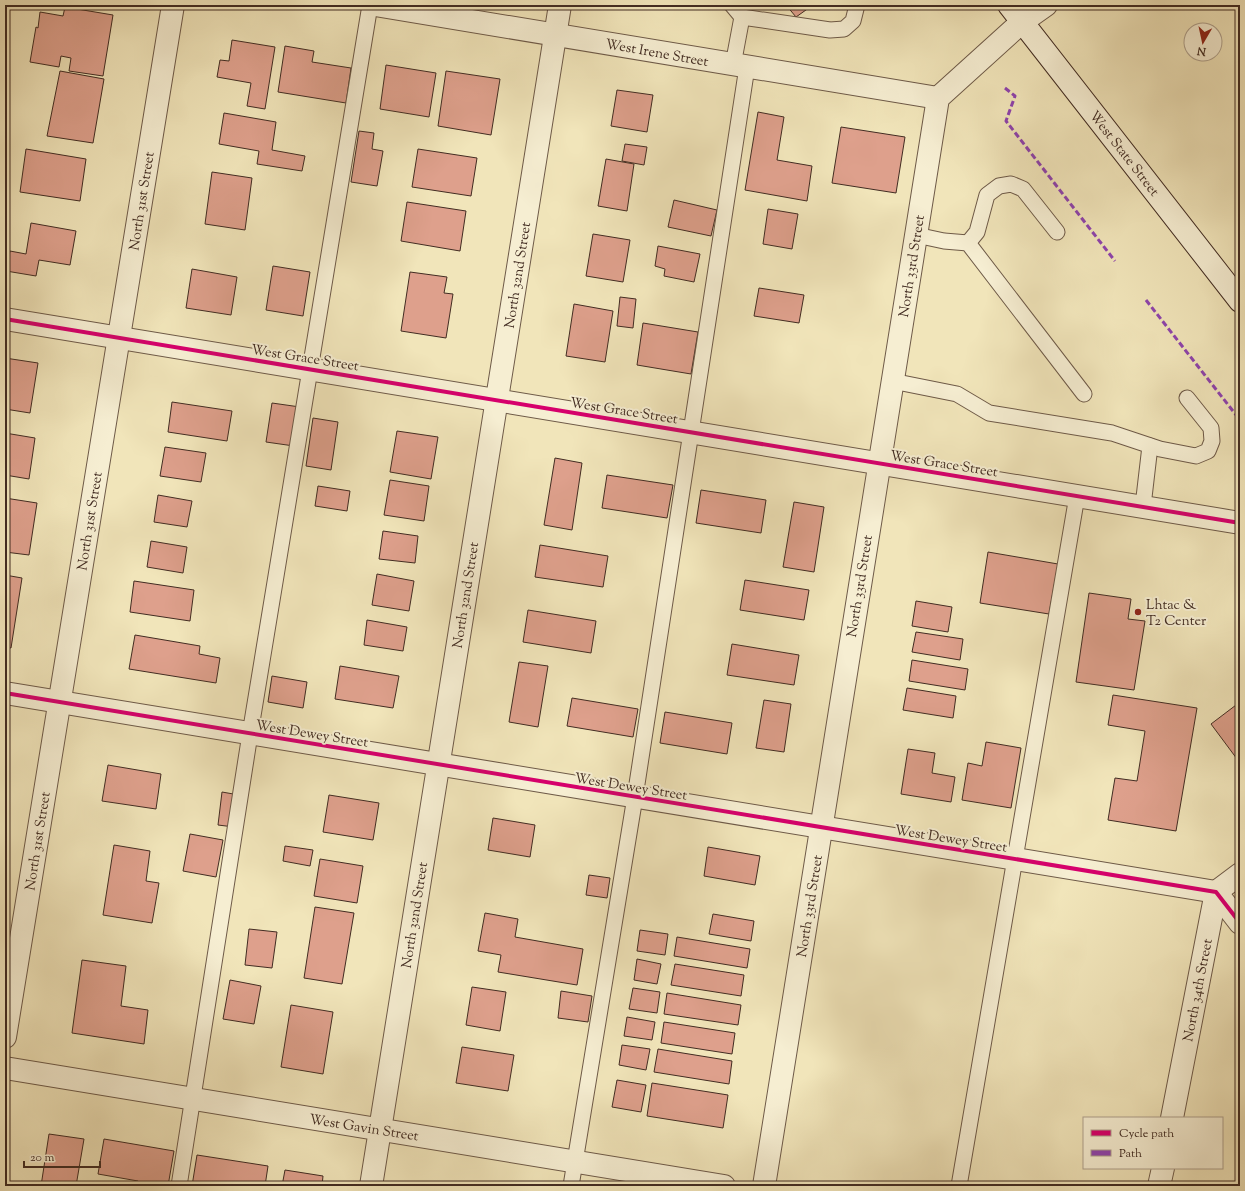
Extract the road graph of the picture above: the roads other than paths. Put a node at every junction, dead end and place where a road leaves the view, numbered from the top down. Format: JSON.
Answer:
{"nodes":[{"id":1,"x":173,"y":5,"type":"edge"},
{"id":2,"x":370,"y":5,"type":"edge"},
{"id":3,"x":375,"y":5,"type":"edge"},
{"id":4,"x":560,"y":5,"type":"edge"},
{"id":5,"x":732,"y":5,"type":"edge"},
{"id":6,"x":858,"y":5,"type":"edge"},
{"id":7,"x":1009,"y":5,"type":"edge"},
{"id":8,"x":1046,"y":5,"type":"edge"},
{"id":9,"x":742,"y":16,"type":"junction"},
{"id":10,"x":1022,"y":22,"type":"junction"},
{"id":11,"x":556,"y":35,"type":"junction"},
{"id":12,"x":740,"y":66,"type":"junction"},
{"id":13,"x":938,"y":98,"type":"junction"},
{"id":14,"x":1057,"y":232,"type":"dead end"},
{"id":15,"x":916,"y":234,"type":"junction"},
{"id":16,"x":968,"y":243,"type":"junction"},
{"id":17,"x":1240,"y":301,"type":"edge"},
{"id":18,"x":5,"y":319,"type":"edge"},
{"id":19,"x":119,"y":338,"type":"junction"},
{"id":20,"x":310,"y":369,"type":"junction"},
{"id":21,"x":892,"y":381,"type":"junction"},
{"id":22,"x":1084,"y":394,"type":"dead end"},
{"id":23,"x":1187,"y":398,"type":"dead end"},
{"id":24,"x":496,"y":400,"type":"junction"},
{"id":25,"x":691,"y":432,"type":"junction"},
{"id":26,"x":1150,"y":446,"type":"junction"},
{"id":27,"x":879,"y":463,"type":"junction"},
{"id":28,"x":1077,"y":496,"type":"junction"},
{"id":29,"x":1143,"y":506,"type":"junction"},
{"id":30,"x":1240,"y":523,"type":"edge"},
{"id":31,"x":5,"y":693,"type":"edge"},
{"id":32,"x":60,"y":702,"type":"junction"},
{"id":33,"x":250,"y":734,"type":"junction"},
{"id":34,"x":438,"y":765,"type":"junction"},
{"id":35,"x":635,"y":798,"type":"junction"},
{"id":36,"x":821,"y":828,"type":"junction"},
{"id":37,"x":1015,"y":860,"type":"junction"},
{"id":38,"x":1240,"y":874,"type":"edge"},
{"id":39,"x":1216,"y":892,"type":"junction"},
{"id":40,"x":1240,"y":923,"type":"edge"},
{"id":41,"x":5,"y":1037,"type":"edge"},
{"id":42,"x":5,"y":1068,"type":"edge"},
{"id":43,"x":193,"y":1099,"type":"junction"},
{"id":44,"x":1172,"y":1117,"type":"edge"},
{"id":45,"x":381,"y":1129,"type":"junction"},
{"id":46,"x":575,"y":1162,"type":"junction"},
{"id":47,"x":1163,"y":1169,"type":"edge"},
{"id":48,"x":179,"y":1186,"type":"edge"},
{"id":49,"x":371,"y":1186,"type":"edge"},
{"id":50,"x":571,"y":1186,"type":"edge"},
{"id":51,"x":724,"y":1186,"type":"edge"},
{"id":52,"x":764,"y":1186,"type":"edge"},
{"id":53,"x":959,"y":1186,"type":"edge"},
{"id":54,"x":1159,"y":1186,"type":"edge"}],
"edges":[{"from":1,"to":19,"type":"street","name":"North 31st Street"},
{"from":2,"to":20,"type":"lane"},
{"from":3,"to":11,"type":"street","name":"West Irene Street"},
{"from":4,"to":11,"type":"street","name":"North 32nd Street"},
{"from":5,"to":9,"type":"lane"},
{"from":6,"to":9,"type":"lane"},
{"from":7,"to":10,"type":"street","name":"West State Street"},
{"from":8,"to":10,"type":"street"},
{"from":9,"to":12,"type":"lane"},
{"from":10,"to":13,"type":"street"},
{"from":10,"to":17,"type":"street","name":"West State Street"},
{"from":11,"to":12,"type":"street","name":"West Irene Street"},
{"from":11,"to":24,"type":"street","name":"North 32nd Street"},
{"from":12,"to":13,"type":"street","name":"West Irene Street"},
{"from":12,"to":25,"type":"lane"},
{"from":13,"to":15,"type":"street","name":"North 33rd Street"},
{"from":14,"to":16,"type":"lane"},
{"from":15,"to":16,"type":"lane"},
{"from":15,"to":21,"type":"street","name":"North 33rd Street"},
{"from":16,"to":22,"type":"lane"},
{"from":18,"to":19,"type":"street","name":"West Grace Street"},
{"from":19,"to":20,"type":"street","name":"West Grace Street"},
{"from":19,"to":32,"type":"street","name":"North 31st Street"},
{"from":20,"to":24,"type":"street","name":"West Grace Street"},
{"from":20,"to":33,"type":"lane"},
{"from":21,"to":26,"type":"lane"},
{"from":21,"to":27,"type":"street","name":"North 33rd Street"},
{"from":23,"to":26,"type":"lane"},
{"from":24,"to":25,"type":"street","name":"West Grace Street"},
{"from":24,"to":34,"type":"street","name":"North 32nd Street"},
{"from":25,"to":27,"type":"street","name":"West Grace Street"},
{"from":25,"to":35,"type":"lane"},
{"from":26,"to":29,"type":"lane"},
{"from":27,"to":28,"type":"street","name":"West Grace Street"},
{"from":27,"to":36,"type":"street","name":"North 33rd Street"},
{"from":28,"to":29,"type":"street","name":"West Grace Street"},
{"from":28,"to":37,"type":"lane"},
{"from":29,"to":30,"type":"street","name":"West Grace Street"},
{"from":31,"to":32,"type":"street","name":"West Dewey Street"},
{"from":32,"to":33,"type":"street","name":"West Dewey Street"},
{"from":32,"to":41,"type":"street","name":"North 31st Street"},
{"from":33,"to":34,"type":"street","name":"West Dewey Street"},
{"from":33,"to":43,"type":"lane"},
{"from":34,"to":35,"type":"street","name":"West Dewey Street"},
{"from":34,"to":45,"type":"street","name":"North 32nd Street"},
{"from":35,"to":36,"type":"street","name":"West Dewey Street"},
{"from":35,"to":46,"type":"lane"},
{"from":36,"to":37,"type":"street","name":"West Dewey Street"},
{"from":36,"to":52,"type":"street","name":"North 33rd Street"},
{"from":37,"to":39,"type":"street","name":"West Dewey Street"},
{"from":37,"to":53,"type":"lane"},
{"from":38,"to":39,"type":"street"},
{"from":39,"to":40,"type":"street"},
{"from":39,"to":44,"type":"street","name":"North 34th Street"},
{"from":42,"to":43,"type":"street","name":"West Gavin Street"},
{"from":43,"to":45,"type":"street","name":"West Gavin Street"},
{"from":43,"to":48,"type":"lane"},
{"from":45,"to":46,"type":"street","name":"West Gavin Street"},
{"from":45,"to":49,"type":"street","name":"North 32nd Street"},
{"from":46,"to":50,"type":"lane"},
{"from":46,"to":51,"type":"street","name":"West Gavin Street"},
{"from":47,"to":54,"type":"street"}]}
